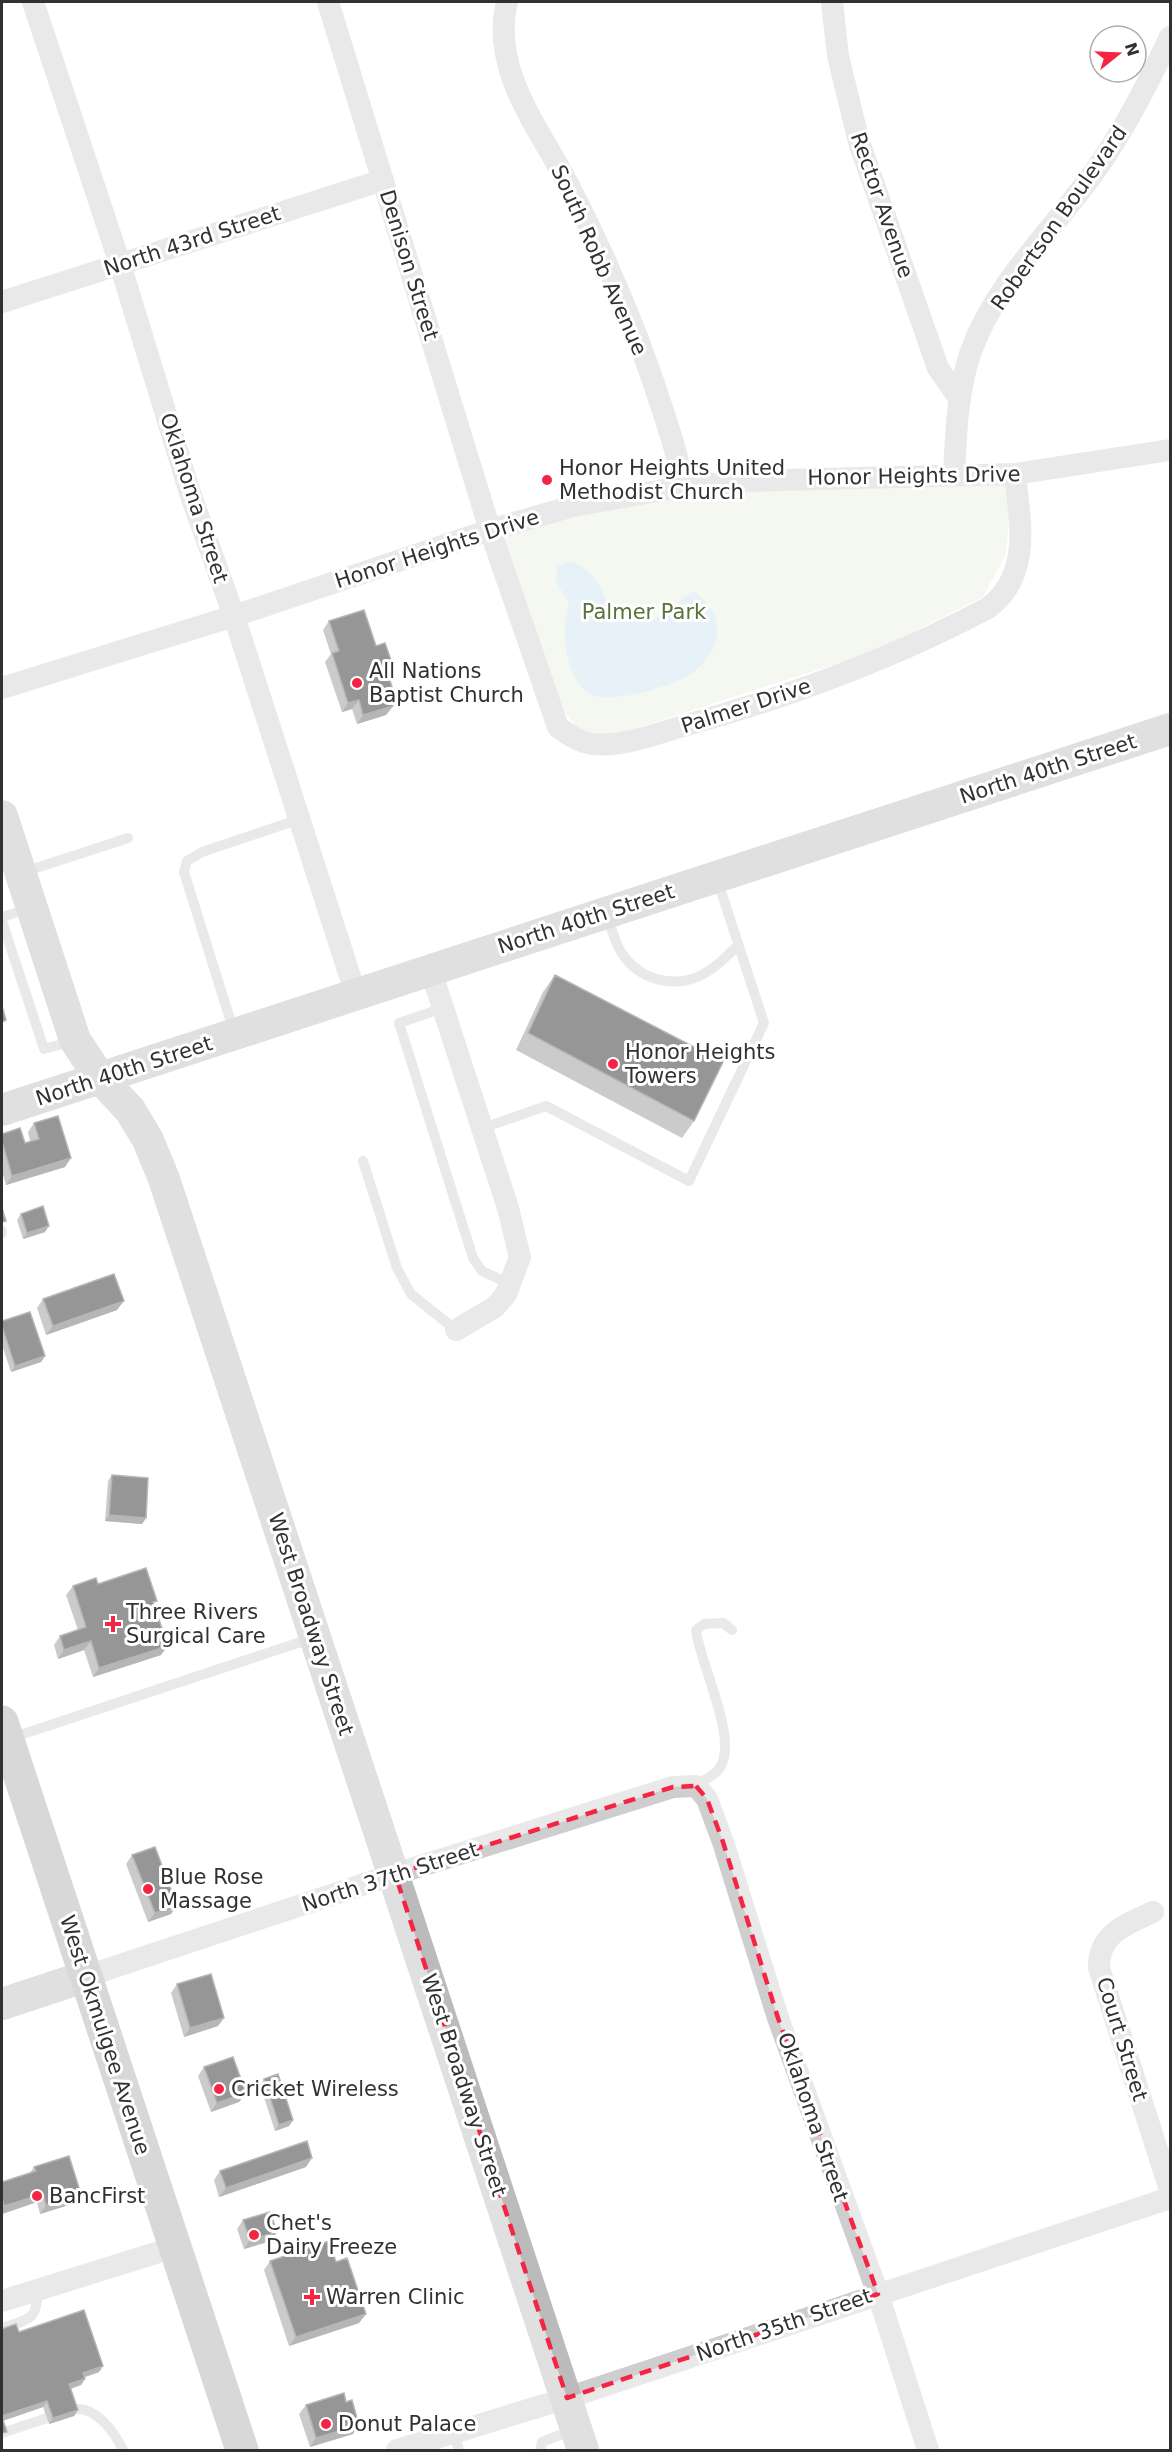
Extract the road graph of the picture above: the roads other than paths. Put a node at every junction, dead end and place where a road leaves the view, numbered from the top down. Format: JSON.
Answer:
{"nodes":[{"id":1,"x":33,"y":2,"type":"edge"},
{"id":2,"x":327,"y":2,"type":"edge"},
{"id":3,"x":507,"y":2,"type":"edge"},
{"id":4,"x":832,"y":2,"type":"edge"},
{"id":5,"x":1170,"y":37,"type":"edge"},
{"id":6,"x":383,"y":180,"type":"junction"},
{"id":7,"x":120,"y":264,"type":"junction"},
{"id":8,"x":2,"y":302,"type":"edge"},
{"id":9,"x":959,"y":398,"type":"junction"},
{"id":10,"x":1170,"y":450,"type":"edge"},
{"id":11,"x":1015,"y":474,"type":"junction"},
{"id":12,"x":954,"y":476,"type":"junction"},
{"id":13,"x":681,"y":487,"type":"junction"},
{"id":14,"x":490,"y":530,"type":"junction"},
{"id":15,"x":234,"y":616,"type":"junction"},
{"id":16,"x":2,"y":687,"type":"edge"},
{"id":17,"x":1170,"y":729,"type":"edge"},
{"id":18,"x":2,"y":816,"type":"edge"},
{"id":19,"x":300,"y":819,"type":"junction"},
{"id":20,"x":128,"y":838,"type":"dead end"},
{"id":21,"x":21,"y":873,"type":"junction"},
{"id":22,"x":716,"y":876,"type":"junction"},
{"id":23,"x":32,"y":908,"type":"junction"},
{"id":24,"x":606,"y":912,"type":"junction"},
{"id":25,"x":2,"y":919,"type":"edge"},
{"id":26,"x":739,"y":945,"type":"junction"},
{"id":27,"x":431,"y":970,"type":"junction"},
{"id":28,"x":356,"y":995,"type":"junction"},
{"id":29,"x":444,"y":1008,"type":"junction"},
{"id":30,"x":236,"y":1035,"type":"junction"},
{"id":31,"x":75,"y":1040,"type":"junction"},
{"id":32,"x":100,"y":1078,"type":"junction"},
{"id":33,"x":2,"y":1110,"type":"edge"},
{"id":34,"x":483,"y":1128,"type":"junction"},
{"id":35,"x":363,"y":1161,"type":"dead end"},
{"id":36,"x":510,"y":1284,"type":"junction"},
{"id":37,"x":456,"y":1330,"type":"joint"},
{"id":38,"x":732,"y":1630,"type":"dead end"},
{"id":39,"x":316,"y":1637,"type":"junction"},
{"id":40,"x":4,"y":1731,"type":"edge"},
{"id":41,"x":696,"y":1785,"type":"junction"},
{"id":42,"x":395,"y":1874,"type":"junction"},
{"id":43,"x":1153,"y":1912,"type":"dead end"},
{"id":44,"x":87,"y":1977,"type":"junction"},
{"id":45,"x":2,"y":2004,"type":"edge"},
{"id":46,"x":1170,"y":2190,"type":"edge"},
{"id":47,"x":1170,"y":2198,"type":"edge"},
{"id":48,"x":175,"y":2247,"type":"junction"},
{"id":49,"x":38,"y":2289,"type":"junction"},
{"id":50,"x":878,"y":2294,"type":"junction"},
{"id":51,"x":2,"y":2301,"type":"edge"},
{"id":52,"x":2,"y":2328,"type":"edge"},
{"id":53,"x":567,"y":2398,"type":"junction"},
{"id":54,"x":72,"y":2410,"type":"edge"},
{"id":55,"x":47,"y":2418,"type":"edge"},
{"id":56,"x":2,"y":2433,"type":"edge"},
{"id":57,"x":580,"y":2440,"type":"edge"},
{"id":58,"x":456,"y":2442,"type":"edge"},
{"id":59,"x":122,"y":2450,"type":"edge"},
{"id":60,"x":242,"y":2451,"type":"edge"},
{"id":61,"x":397,"y":2451,"type":"edge"},
{"id":62,"x":540,"y":2451,"type":"edge"},
{"id":63,"x":928,"y":2451,"type":"edge"}],
"edges":[{"from":1,"to":7,"type":"street","name":"Oklahoma Street"},
{"from":2,"to":6,"type":"street","name":"Denison Street"},
{"from":3,"to":13,"type":"street","name":"South Robb Avenue"},
{"from":4,"to":9,"type":"street","name":"Rector Avenue"},
{"from":5,"to":9,"type":"street","name":"Robertson Boulevard"},
{"from":6,"to":7,"type":"street","name":"North 43rd Street"},
{"from":6,"to":14,"type":"street","name":"Denison Street"},
{"from":7,"to":8,"type":"street","name":"North 43rd Street"},
{"from":7,"to":15,"type":"street","name":"Oklahoma Street"},
{"from":9,"to":12,"type":"street","name":"Robertson Boulevard"},
{"from":10,"to":11,"type":"street","name":"Honor Heights Drive"},
{"from":11,"to":12,"type":"street","name":"Honor Heights Drive"},
{"from":11,"to":14,"type":"street","name":"Palmer Drive"},
{"from":12,"to":13,"type":"street","name":"Honor Heights Drive"},
{"from":13,"to":14,"type":"street","name":"Honor Heights Drive"},
{"from":14,"to":15,"type":"street","name":"Honor Heights Drive"},
{"from":15,"to":16,"type":"street","name":"Honor Heights Drive"},
{"from":15,"to":19,"type":"street","name":"Oklahoma Street"},
{"from":17,"to":22,"type":"street","name":"North 40th Street"},
{"from":18,"to":21,"type":"street","name":"West Broadway Street"},
{"from":19,"to":28,"type":"street","name":"Oklahoma Street"},
{"from":19,"to":30,"type":"lane"},
{"from":20,"to":21,"type":"lane"},
{"from":21,"to":23,"type":"street","name":"West Broadway Street"},
{"from":22,"to":24,"type":"street","name":"North 40th Street"},
{"from":22,"to":26,"type":"lane"},
{"from":23,"to":25,"type":"lane"},
{"from":23,"to":31,"type":"street","name":"West Broadway Street"},
{"from":24,"to":26,"type":"lane"},
{"from":24,"to":27,"type":"street","name":"North 40th Street"},
{"from":25,"to":31,"type":"lane"},
{"from":26,"to":34,"type":"lane"},
{"from":27,"to":28,"type":"street","name":"North 40th Street"},
{"from":27,"to":29,"type":"street"},
{"from":28,"to":30,"type":"street","name":"North 40th Street"},
{"from":29,"to":34,"type":"street"},
{"from":29,"to":36,"type":"lane"},
{"from":30,"to":32,"type":"street","name":"North 40th Street"},
{"from":31,"to":32,"type":"street","name":"West Broadway Street"},
{"from":32,"to":33,"type":"street","name":"North 40th Street"},
{"from":32,"to":39,"type":"street","name":"West Broadway Street"},
{"from":34,"to":36,"type":"street"},
{"from":35,"to":37,"type":"lane"},
{"from":36,"to":37,"type":"street"},
{"from":38,"to":41,"type":"lane"},
{"from":39,"to":40,"type":"lane"},
{"from":39,"to":42,"type":"street","name":"West Broadway Street"},
{"from":40,"to":44,"type":"main road","name":"West Okmulgee Avenue"},
{"from":41,"to":42,"type":"street","name":"North 37th Street"},
{"from":41,"to":50,"type":"street","name":"Oklahoma Street"},
{"from":42,"to":44,"type":"street","name":"North 37th Street"},
{"from":42,"to":53,"type":"street","name":"West Broadway Street"},
{"from":43,"to":46,"type":"street","name":"Court Street"},
{"from":44,"to":45,"type":"street"},
{"from":44,"to":48,"type":"main road","name":"West Okmulgee Avenue"},
{"from":47,"to":50,"type":"street","name":"North 35th Street"},
{"from":48,"to":49,"type":"street"},
{"from":48,"to":60,"type":"main road","name":"West Okmulgee Avenue"},
{"from":49,"to":51,"type":"street"},
{"from":49,"to":52,"type":"lane"},
{"from":50,"to":53,"type":"street","name":"North 35th Street"},
{"from":50,"to":63,"type":"street","name":"Oklahoma Street"},
{"from":53,"to":57,"type":"street","name":"West Broadway Street"},
{"from":53,"to":58,"type":"street","name":"North 35th Street"},
{"from":54,"to":59,"type":"lane"},
{"from":55,"to":56,"type":"lane"},
{"from":57,"to":62,"type":"lane"},
{"from":58,"to":61,"type":"street","name":"North 35th Street"}]}
